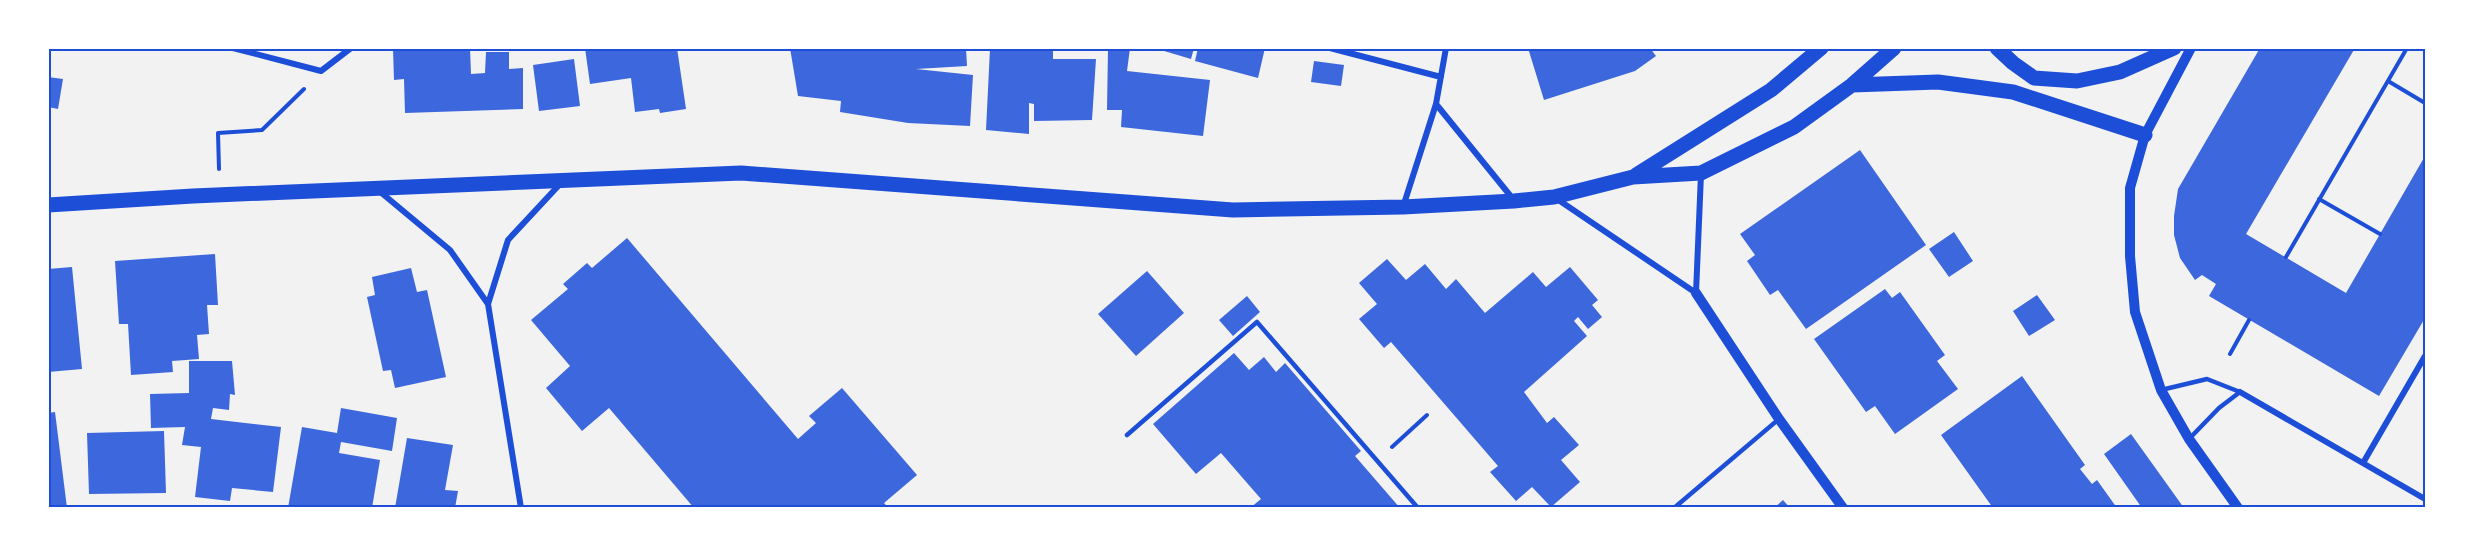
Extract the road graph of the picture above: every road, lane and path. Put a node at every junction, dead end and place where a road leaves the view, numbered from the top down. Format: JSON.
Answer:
{"nodes":[{"id":1,"x":233,"y":48,"type":"edge"},
{"id":2,"x":351,"y":48,"type":"edge"},
{"id":3,"x":1330,"y":48,"type":"edge"},
{"id":4,"x":1446,"y":48,"type":"edge"},
{"id":5,"x":1821,"y":48,"type":"edge"},
{"id":6,"x":1894,"y":48,"type":"edge"},
{"id":7,"x":1996,"y":48,"type":"edge"},
{"id":8,"x":2174,"y":48,"type":"edge"},
{"id":9,"x":2191,"y":48,"type":"edge"},
{"id":10,"x":2407,"y":48,"type":"edge"},
{"id":11,"x":321,"y":71,"type":"junction"},
{"id":12,"x":1441,"y":77,"type":"junction"},
{"id":13,"x":2388,"y":81,"type":"junction"},
{"id":14,"x":1852,"y":85,"type":"junction"},
{"id":15,"x":2425,"y":103,"type":"edge"},
{"id":16,"x":1436,"y":104,"type":"junction"},
{"id":17,"x":2145,"y":135,"type":"junction"},
{"id":18,"x":1701,"y":173,"type":"junction"},
{"id":19,"x":1633,"y":177,"type":"junction"},
{"id":20,"x":564,"y":180,"type":"junction"},
{"id":21,"x":375,"y":188,"type":"junction"},
{"id":22,"x":220,"y":194,"type":"junction"},
{"id":23,"x":1554,"y":197,"type":"junction"},
{"id":24,"x":2319,"y":199,"type":"junction"},
{"id":25,"x":1514,"y":201,"type":"junction"},
{"id":26,"x":48,"y":205,"type":"edge"},
{"id":27,"x":1403,"y":207,"type":"junction"},
{"id":28,"x":2380,"y":234,"type":"dead end"},
{"id":29,"x":2286,"y":257,"type":"dead end"},
{"id":30,"x":1696,"y":293,"type":"junction"},
{"id":31,"x":488,"y":304,"type":"junction"},
{"id":32,"x":2249,"y":320,"type":"dead end"},
{"id":33,"x":2230,"y":354,"type":"dead end"},
{"id":34,"x":2425,"y":356,"type":"edge"},
{"id":35,"x":2161,"y":390,"type":"junction"},
{"id":36,"x":2240,"y":392,"type":"junction"},
{"id":37,"x":1427,"y":415,"type":"dead end"},
{"id":38,"x":1779,"y":419,"type":"junction"},
{"id":39,"x":1127,"y":435,"type":"dead end"},
{"id":40,"x":2189,"y":439,"type":"junction"},
{"id":41,"x":1395,"y":444,"type":"dead end"},
{"id":42,"x":2363,"y":463,"type":"junction"},
{"id":43,"x":2425,"y":499,"type":"edge"},
{"id":44,"x":521,"y":508,"type":"edge"},
{"id":45,"x":1418,"y":508,"type":"edge"},
{"id":46,"x":1674,"y":508,"type":"edge"},
{"id":47,"x":1843,"y":508,"type":"edge"},
{"id":48,"x":2238,"y":508,"type":"edge"}],
"edges":[{"from":1,"to":11,"type":"street"},
{"from":2,"to":11,"type":"street"},
{"from":3,"to":12,"type":"street"},
{"from":4,"to":12,"type":"street"},
{"from":5,"to":19,"type":"main road"},
{"from":6,"to":14,"type":"main road"},
{"from":7,"to":8,"type":"main road"},
{"from":9,"to":17,"type":"street"},
{"from":10,"to":13,"type":"path"},
{"from":11,"to":22,"type":"path"},
{"from":12,"to":16,"type":"street"},
{"from":13,"to":15,"type":"path"},
{"from":13,"to":24,"type":"path"},
{"from":14,"to":17,"type":"main road"},
{"from":14,"to":18,"type":"main road"},
{"from":16,"to":25,"type":"street"},
{"from":16,"to":27,"type":"street"},
{"from":17,"to":35,"type":"street"},
{"from":18,"to":19,"type":"main road"},
{"from":18,"to":30,"type":"street"},
{"from":19,"to":23,"type":"main road"},
{"from":20,"to":21,"type":"main road"},
{"from":20,"to":27,"type":"main road"},
{"from":20,"to":31,"type":"street"},
{"from":21,"to":22,"type":"main road"},
{"from":21,"to":31,"type":"street"},
{"from":22,"to":26,"type":"main road"},
{"from":23,"to":25,"type":"main road"},
{"from":23,"to":30,"type":"street"},
{"from":24,"to":28,"type":"path"},
{"from":24,"to":29,"type":"path"},
{"from":25,"to":27,"type":"main road"},
{"from":30,"to":38,"type":"street"},
{"from":31,"to":44,"type":"street"},
{"from":32,"to":33,"type":"path"},
{"from":34,"to":42,"type":"street"},
{"from":35,"to":36,"type":"lane"},
{"from":35,"to":40,"type":"street"},
{"from":36,"to":40,"type":"lane"},
{"from":36,"to":42,"type":"street"},
{"from":37,"to":41,"type":"path"},
{"from":38,"to":46,"type":"lane"},
{"from":38,"to":47,"type":"street"},
{"from":39,"to":45,"type":"lane"},
{"from":40,"to":48,"type":"street"},
{"from":42,"to":43,"type":"street"}]}
